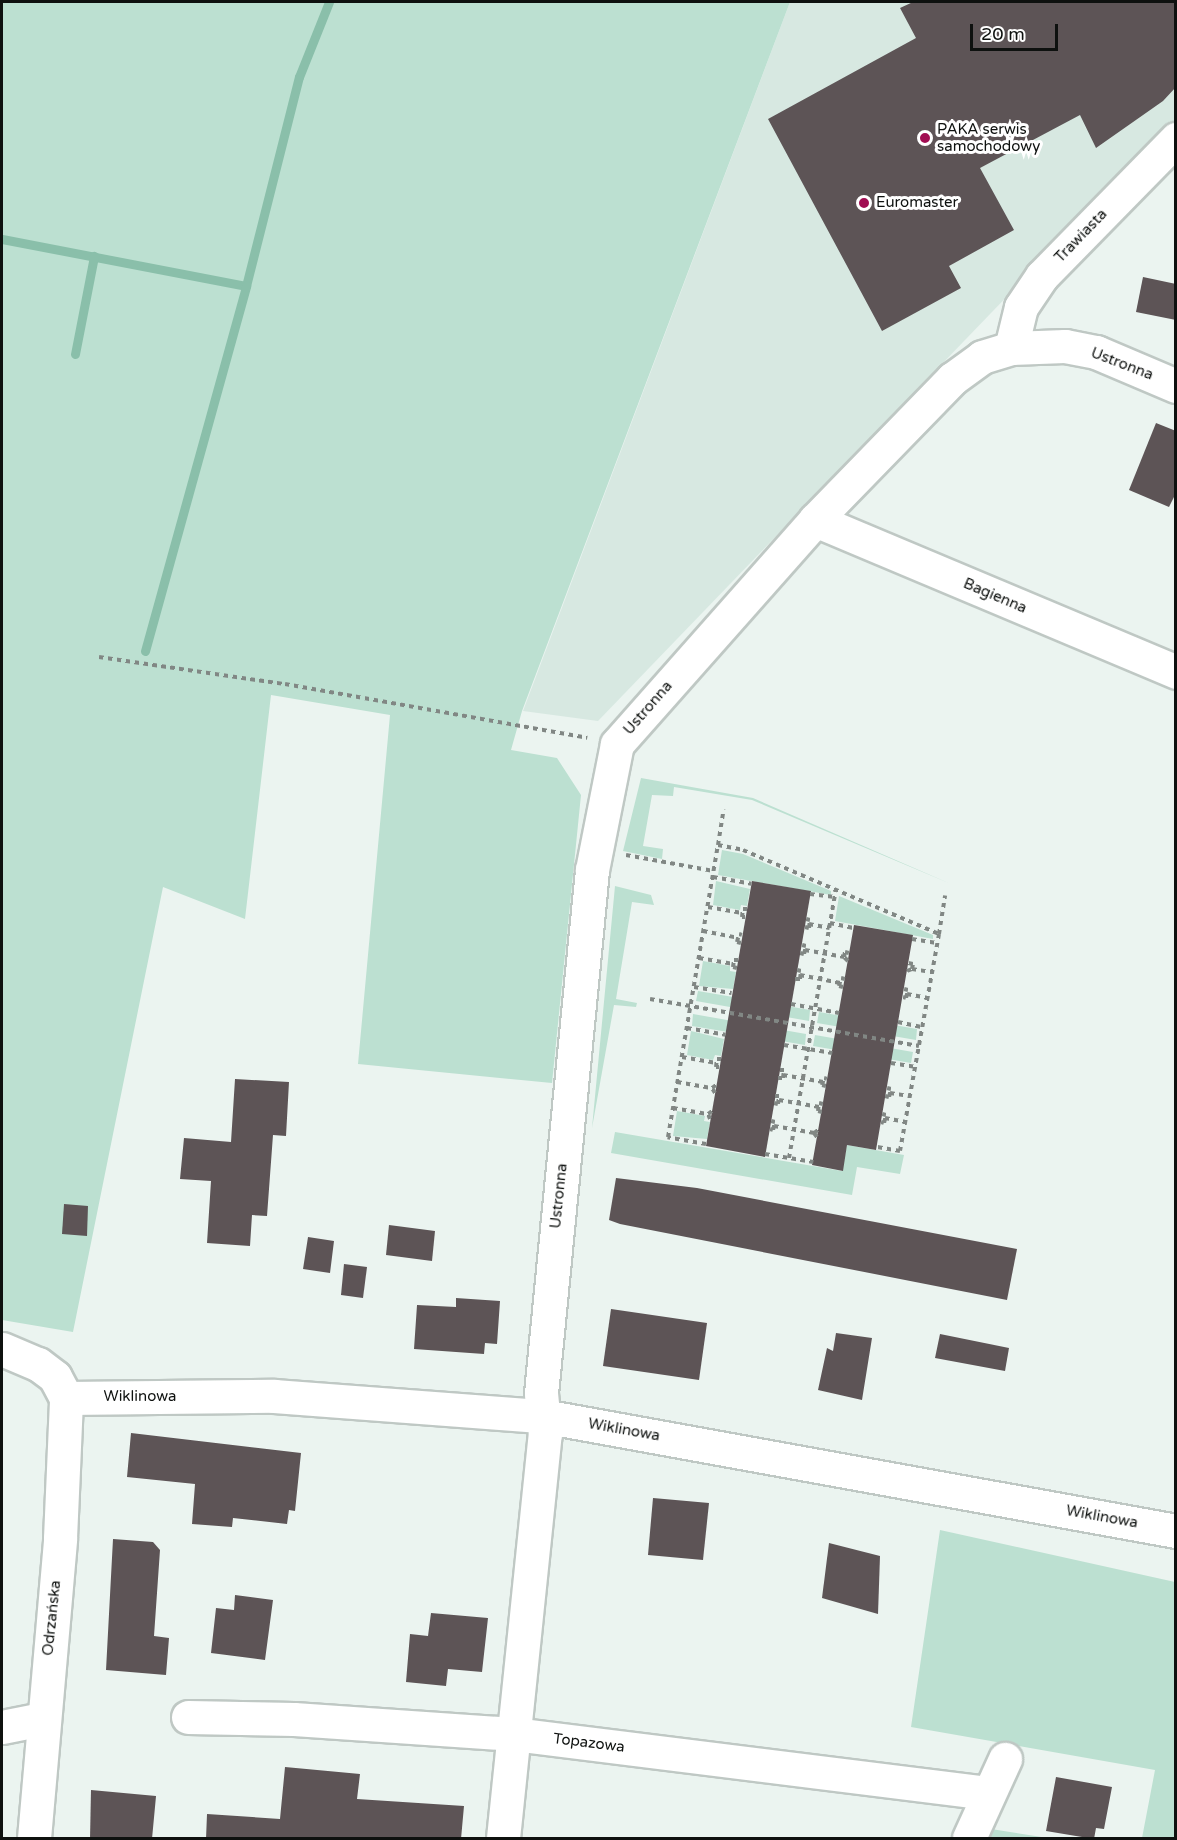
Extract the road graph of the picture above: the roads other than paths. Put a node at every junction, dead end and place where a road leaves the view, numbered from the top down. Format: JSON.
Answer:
{"nodes":[{"id":1,"x":1176,"y":139,"type":"edge"},
{"id":2,"x":1011,"y":348,"type":"junction"},
{"id":3,"x":1176,"y":386,"type":"edge"},
{"id":4,"x":815,"y":520,"type":"junction"},
{"id":5,"x":1176,"y":672,"type":"edge"},
{"id":6,"x":2,"y":1349,"type":"edge"},
{"id":7,"x":66,"y":1398,"type":"junction"},
{"id":8,"x":543,"y":1416,"type":"junction"},
{"id":9,"x":1176,"y":1531,"type":"edge"},
{"id":10,"x":188,"y":1718,"type":"dead end"},
{"id":11,"x":42,"y":1719,"type":"junction"},
{"id":12,"x":2,"y":1727,"type":"edge"},
{"id":13,"x":513,"y":1734,"type":"junction"},
{"id":14,"x":1005,"y":1759,"type":"dead end"},
{"id":15,"x":988,"y":1793,"type":"junction"},
{"id":16,"x":33,"y":1839,"type":"edge"},
{"id":17,"x":503,"y":1839,"type":"edge"},
{"id":18,"x":969,"y":1839,"type":"edge"}],
"edges":[{"from":1,"to":2,"type":"street","name":"Trawiasta"},
{"from":2,"to":3,"type":"street","name":"Ustronna"},
{"from":2,"to":4,"type":"street","name":"Ustronna"},
{"from":4,"to":5,"type":"street","name":"Bagienna"},
{"from":4,"to":8,"type":"street","name":"Ustronna"},
{"from":6,"to":7,"type":"street"},
{"from":7,"to":8,"type":"street","name":"Wiklinowa"},
{"from":7,"to":11,"type":"street","name":"Odrzańska"},
{"from":8,"to":9,"type":"street","name":"Wiklinowa"},
{"from":8,"to":13,"type":"street","name":"Ustronna"},
{"from":10,"to":13,"type":"street","name":"Topazowa"},
{"from":11,"to":12,"type":"street"},
{"from":11,"to":16,"type":"street","name":"Odrzańska"},
{"from":13,"to":15,"type":"street","name":"Topazowa"},
{"from":13,"to":17,"type":"street","name":"Ustronna"},
{"from":14,"to":15,"type":"street"},
{"from":15,"to":18,"type":"street"}]}
